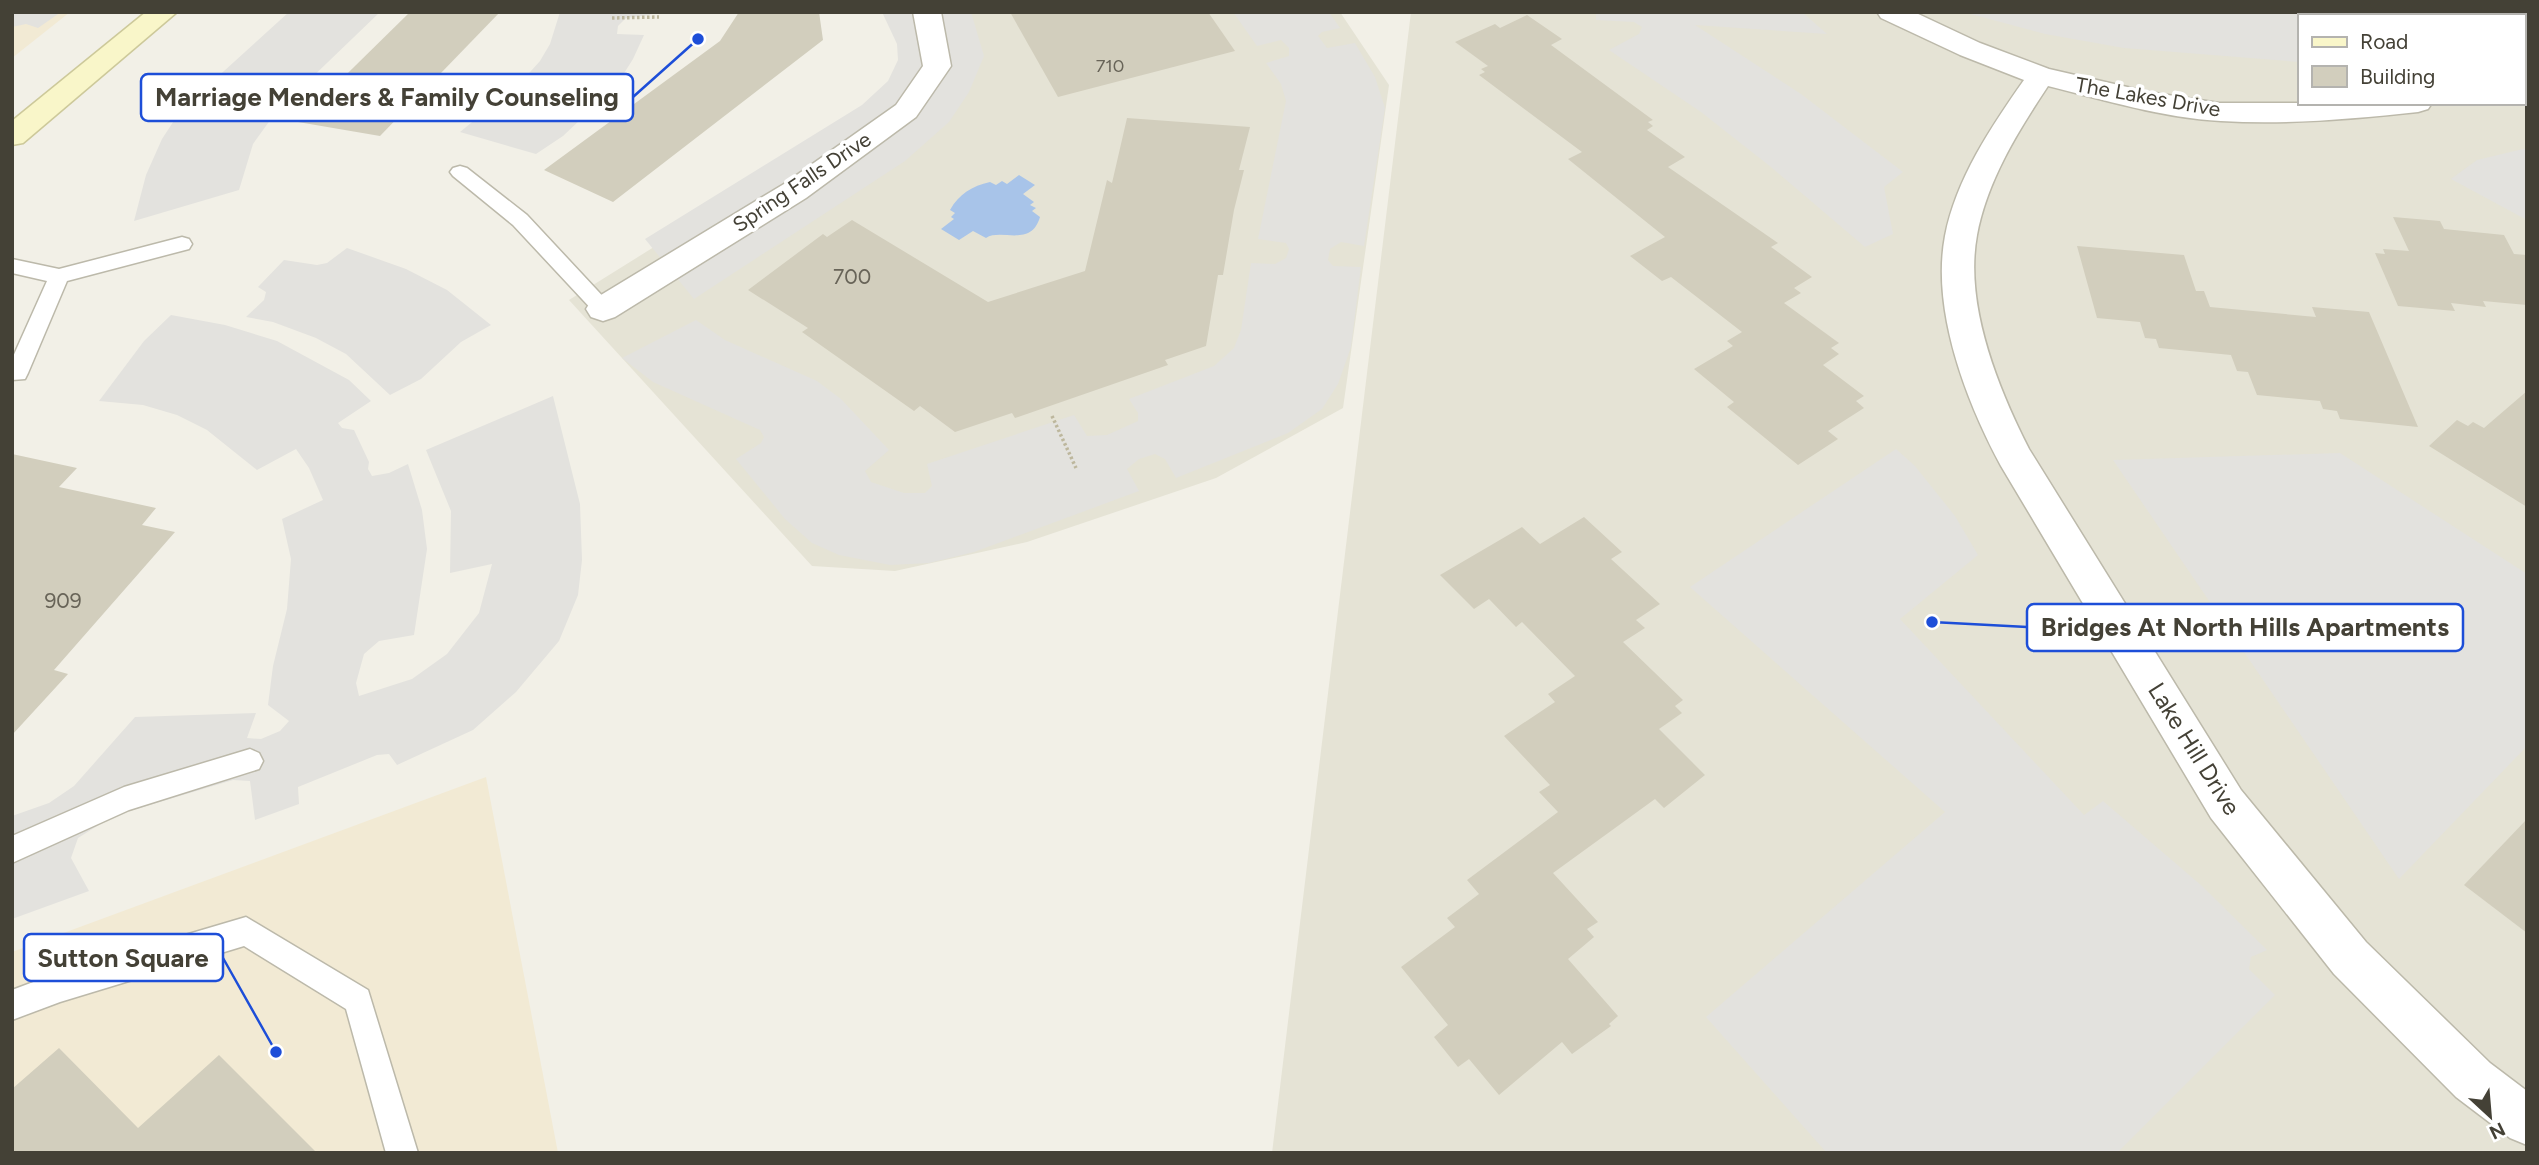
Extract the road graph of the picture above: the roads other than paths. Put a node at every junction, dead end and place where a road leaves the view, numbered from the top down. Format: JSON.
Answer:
{"nodes":[{"id":1,"x":163,"y":12,"type":"edge"},
{"id":2,"x":927,"y":12,"type":"edge"},
{"id":3,"x":1891,"y":12,"type":"edge"},
{"id":4,"x":2041,"y":76,"type":"junction"},
{"id":5,"x":2399,"y":105,"type":"edge"},
{"id":6,"x":12,"y":136,"type":"edge"},
{"id":7,"x":460,"y":172,"type":"dead end"},
{"id":8,"x":182,"y":244,"type":"dead end"},
{"id":9,"x":12,"y":266,"type":"edge"},
{"id":10,"x":59,"y":276,"type":"junction"},
{"id":11,"x":603,"y":309,"type":"joint"},
{"id":12,"x":17,"y":373,"type":"dead end"},
{"id":13,"x":250,"y":761,"type":"dead end"},
{"id":14,"x":12,"y":850,"type":"edge"},
{"id":15,"x":12,"y":1004,"type":"edge"},
{"id":16,"x":2527,"y":1121,"type":"edge"},
{"id":17,"x":402,"y":1153,"type":"edge"}],
"edges":[{"from":1,"to":6,"type":"main road"},
{"from":2,"to":11,"type":"street","name":"Spring Falls Drive"},
{"from":3,"to":4,"type":"street","name":"The Lakes Drive"},
{"from":4,"to":5,"type":"street","name":"The Lakes Drive"},
{"from":4,"to":16,"type":"street","name":"Lake Hill Drive"},
{"from":7,"to":11,"type":"lane"},
{"from":8,"to":10,"type":"lane"},
{"from":9,"to":10,"type":"lane"},
{"from":10,"to":12,"type":"lane"},
{"from":13,"to":14,"type":"lane"},
{"from":15,"to":17,"type":"lane"}]}
